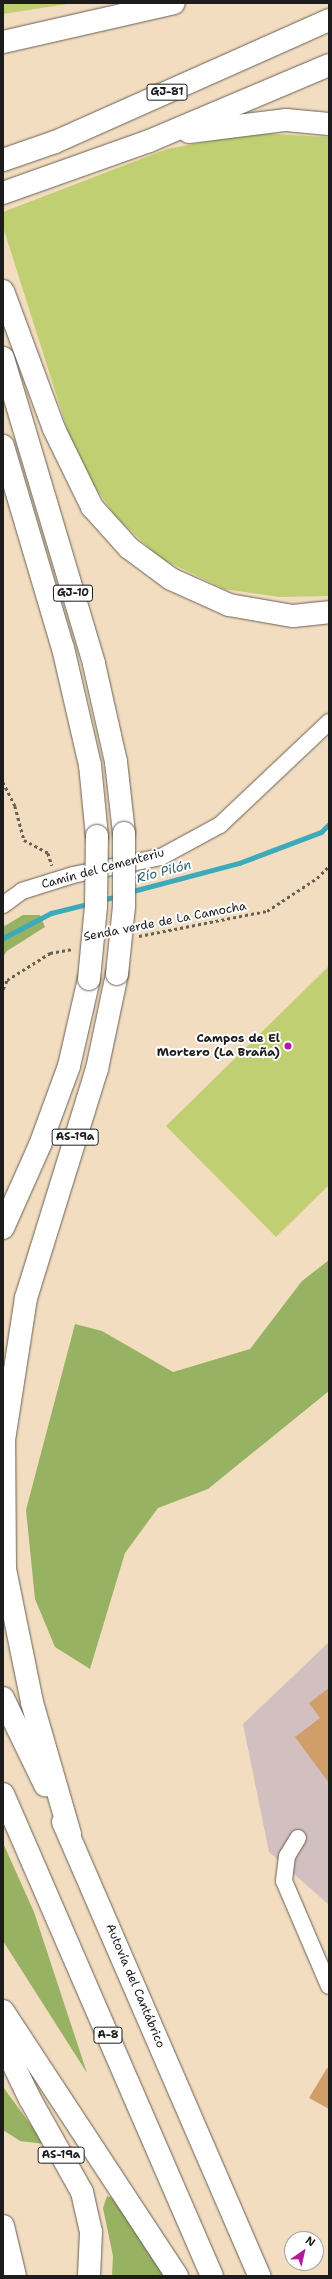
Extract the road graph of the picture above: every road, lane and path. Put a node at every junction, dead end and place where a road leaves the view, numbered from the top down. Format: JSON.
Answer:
{"nodes":[{"id":1,"x":174,"y":3,"type":"edge"},
{"id":2,"x":329,"y":20,"type":"edge"},
{"id":3,"x":3,"y":42,"type":"edge"},
{"id":4,"x":329,"y":65,"type":"edge"},
{"id":5,"x":329,"y":124,"type":"edge"},
{"id":6,"x":149,"y":141,"type":"junction"},
{"id":7,"x":3,"y":160,"type":"edge"},
{"id":8,"x":3,"y":193,"type":"edge"},
{"id":9,"x":3,"y":291,"type":"edge"},
{"id":10,"x":3,"y":358,"type":"edge"},
{"id":11,"x":3,"y":446,"type":"edge"},
{"id":12,"x":329,"y":612,"type":"edge"},
{"id":13,"x":329,"y":722,"type":"edge"},
{"id":14,"x":3,"y":782,"type":"edge"},
{"id":15,"x":329,"y":866,"type":"edge"},
{"id":16,"x":57,"y":880,"type":"junction"},
{"id":17,"x":3,"y":905,"type":"edge"},
{"id":18,"x":135,"y":937,"type":"dead end"},
{"id":19,"x":81,"y":947,"type":"dead end"},
{"id":20,"x":117,"y":974,"type":"joint"},
{"id":21,"x":89,"y":979,"type":"joint"},
{"id":22,"x":3,"y":989,"type":"edge"},
{"id":23,"x":3,"y":1228,"type":"edge"},
{"id":24,"x":3,"y":1698,"type":"edge"},
{"id":25,"x":3,"y":1794,"type":"edge"},
{"id":26,"x":70,"y":1834,"type":"junction"},
{"id":27,"x":298,"y":1838,"type":"dead end"},
{"id":28,"x":329,"y":1986,"type":"edge"},
{"id":29,"x":3,"y":2011,"type":"edge"},
{"id":30,"x":3,"y":2043,"type":"edge"},
{"id":31,"x":3,"y":2226,"type":"edge"},
{"id":32,"x":15,"y":2276,"type":"edge"},
{"id":33,"x":89,"y":2276,"type":"edge"},
{"id":34,"x":177,"y":2276,"type":"edge"},
{"id":35,"x":212,"y":2276,"type":"edge"},
{"id":36,"x":259,"y":2276,"type":"edge"}],
"edges":[{"from":1,"to":3,"type":"highway"},
{"from":2,"to":7,"type":"highway","number":"GJ-81"},
{"from":4,"to":6,"type":"highway"},
{"from":5,"to":6,"type":"highway"},
{"from":6,"to":8,"type":"highway"},
{"from":9,"to":12,"type":"highway"},
{"from":10,"to":20,"type":"highway","number":"GJ-10","bridge":true},
{"from":11,"to":21,"type":"highway","number":"GJ-10","bridge":true},
{"from":13,"to":16,"type":"street","name":"Camín del Cementeriu"},
{"from":14,"to":16,"type":"path"},
{"from":15,"to":18,"type":"path","name":"Senda verde de La Camocha"},
{"from":16,"to":17,"type":"street","name":"Camín del Cementeriu"},
{"from":19,"to":22,"type":"path","name":"Senda verde de La Camocha"},
{"from":20,"to":26,"type":"highway","number":"AS-19a"},
{"from":21,"to":23,"type":"highway","number":"AS-19a"},
{"from":24,"to":26,"type":"highway","name":"Autovía del Cantábrico"},
{"from":25,"to":35,"type":"highway","number":"A-8"},
{"from":26,"to":36,"type":"highway","name":"Autovía del Cantábrico"},
{"from":27,"to":28,"type":"street"},
{"from":29,"to":34,"type":"highway"},
{"from":30,"to":33,"type":"highway","number":"AS-19a"},
{"from":31,"to":32,"type":"highway"}]}
